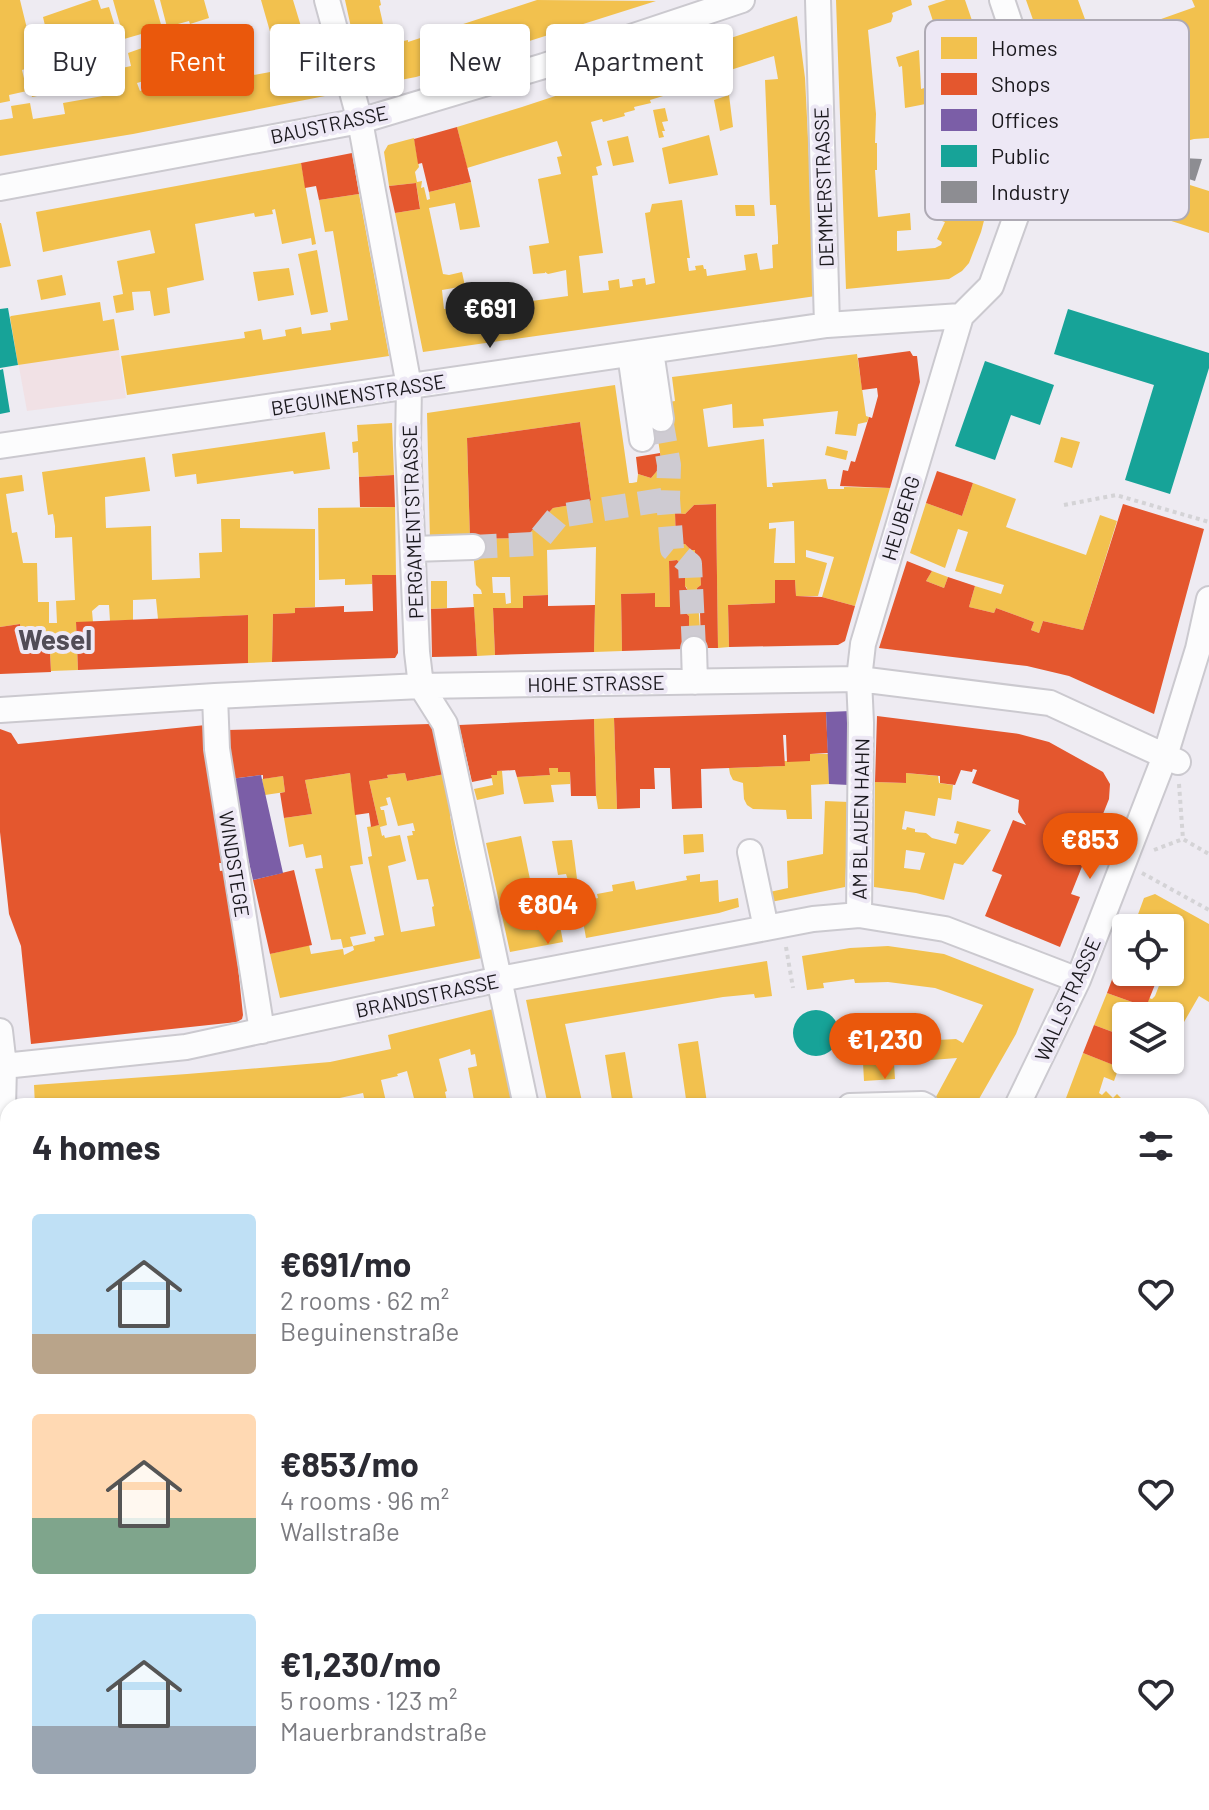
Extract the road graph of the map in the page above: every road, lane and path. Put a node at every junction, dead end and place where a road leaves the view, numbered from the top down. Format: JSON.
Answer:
{"nodes":[{"id":1,"x":327,"y":0,"type":"edge"},
{"id":2,"x":742,"y":0,"type":"edge"},
{"id":3,"x":818,"y":0,"type":"edge"},
{"id":4,"x":1002,"y":0,"type":"edge"},
{"id":5,"x":1009,"y":20,"type":"edge"},
{"id":6,"x":360,"y":121,"type":"junction"},
{"id":7,"x":0,"y":188,"type":"edge"},
{"id":8,"x":1015,"y":220,"type":"edge"},
{"id":9,"x":961,"y":316,"type":"junction"},
{"id":10,"x":827,"y":325,"type":"junction"},
{"id":11,"x":640,"y":353,"type":"junction"},
{"id":12,"x":409,"y":386,"type":"junction"},
{"id":13,"x":661,"y":419,"type":"tunnel mouth"},
{"id":14,"x":642,"y":439,"type":"tunnel mouth"},
{"id":15,"x":0,"y":446,"type":"edge"},
{"id":16,"x":1064,"y":505,"type":"dead end"},
{"id":17,"x":1209,"y":522,"type":"edge"},
{"id":18,"x":473,"y":547,"type":"tunnel mouth"},
{"id":19,"x":413,"y":549,"type":"junction"},
{"id":20,"x":1209,"y":599,"type":"edge"},
{"id":21,"x":694,"y":649,"type":"tunnel mouth"},
{"id":22,"x":859,"y":679,"type":"junction"},
{"id":23,"x":695,"y":682,"type":"junction"},
{"id":24,"x":421,"y":686,"type":"junction"},
{"id":25,"x":215,"y":696,"type":"junction"},
{"id":26,"x":0,"y":710,"type":"edge"},
{"id":27,"x":861,"y":723,"type":"joint"},
{"id":28,"x":1171,"y":759,"type":"junction"},
{"id":29,"x":750,"y":852,"type":"dead end"},
{"id":30,"x":1209,"y":854,"type":"edge"},
{"id":31,"x":1122,"y":863,"type":"junction"},
{"id":32,"x":1209,"y":910,"type":"edge"},
{"id":33,"x":859,"y":915,"type":"junction"},
{"id":34,"x":774,"y":926,"type":"junction"},
{"id":35,"x":500,"y":979,"type":"junction"},
{"id":36,"x":1078,"y":980,"type":"junction"},
{"id":37,"x":793,"y":988,"type":"dead end"},
{"id":38,"x":0,"y":1031,"type":"edge"},
{"id":39,"x":262,"y":1031,"type":"junction"},
{"id":40,"x":4,"y":1066,"type":"junction"},
{"id":41,"x":3,"y":1098,"type":"edge"},
{"id":42,"x":524,"y":1098,"type":"edge"},
{"id":43,"x":1022,"y":1098,"type":"edge"}],
"edges":[{"from":1,"to":6,"type":"street","name":"PERGAMENTSTRASSE"},
{"from":2,"to":6,"type":"street","name":"BAUSTRASSE"},
{"from":3,"to":10,"type":"street","name":"DEMMERSTRASSE"},
{"from":4,"to":5,"type":"street"},
{"from":6,"to":7,"type":"street","name":"BAUSTRASSE"},
{"from":6,"to":12,"type":"street","name":"PERGAMENTSTRASSE"},
{"from":8,"to":9,"type":"street"},
{"from":9,"to":10,"type":"street","name":"BEGUINENSTRASSE"},
{"from":9,"to":22,"type":"street","name":"HEUBERG"},
{"from":10,"to":11,"type":"street","name":"BEGUINENSTRASSE"},
{"from":11,"to":12,"type":"street","name":"BEGUINENSTRASSE"},
{"from":11,"to":13,"type":"street"},
{"from":11,"to":14,"type":"street"},
{"from":12,"to":15,"type":"street","name":"BEGUINENSTRASSE"},
{"from":12,"to":19,"type":"street","name":"PERGAMENTSTRASSE"},
{"from":16,"to":17,"type":"path"},
{"from":18,"to":19,"type":"street"},
{"from":19,"to":24,"type":"street","name":"PERGAMENTSTRASSE"},
{"from":20,"to":28,"type":"street","name":"WALLSTRASSE"},
{"from":21,"to":23,"type":"street"},
{"from":22,"to":23,"type":"street","name":"HOHE STRASSE"},
{"from":22,"to":27,"type":"street","name":"HEUBERG"},
{"from":22,"to":28,"type":"street","name":"HOHE STRASSE"},
{"from":23,"to":24,"type":"street","name":"HOHE STRASSE"},
{"from":24,"to":25,"type":"street","name":"HOHE STRASSE"},
{"from":24,"to":35,"type":"street"},
{"from":25,"to":26,"type":"street","name":"HOHE STRASSE"},
{"from":25,"to":39,"type":"street","name":"WINDSTEGE"},
{"from":27,"to":33,"type":"street","name":"AM BLAUEN HAHN"},
{"from":28,"to":30,"type":"path"},
{"from":28,"to":31,"type":"street","name":"WALLSTRASSE"},
{"from":29,"to":34,"type":"street"},
{"from":31,"to":32,"type":"path"},
{"from":31,"to":36,"type":"street","name":"WALLSTRASSE"},
{"from":33,"to":34,"type":"street","name":"BRANDSTRASSE"},
{"from":33,"to":36,"type":"street","name":"BRANDSTRASSE"},
{"from":34,"to":35,"type":"street","name":"BRANDSTRASSE"},
{"from":34,"to":37,"type":"path"},
{"from":35,"to":39,"type":"street","name":"BRANDSTRASSE"},
{"from":35,"to":42,"type":"street"},
{"from":36,"to":43,"type":"street","name":"WALLSTRASSE"},
{"from":38,"to":40,"type":"street"},
{"from":39,"to":40,"type":"street","name":"BRANDSTRASSE"},
{"from":40,"to":41,"type":"street"}]}
